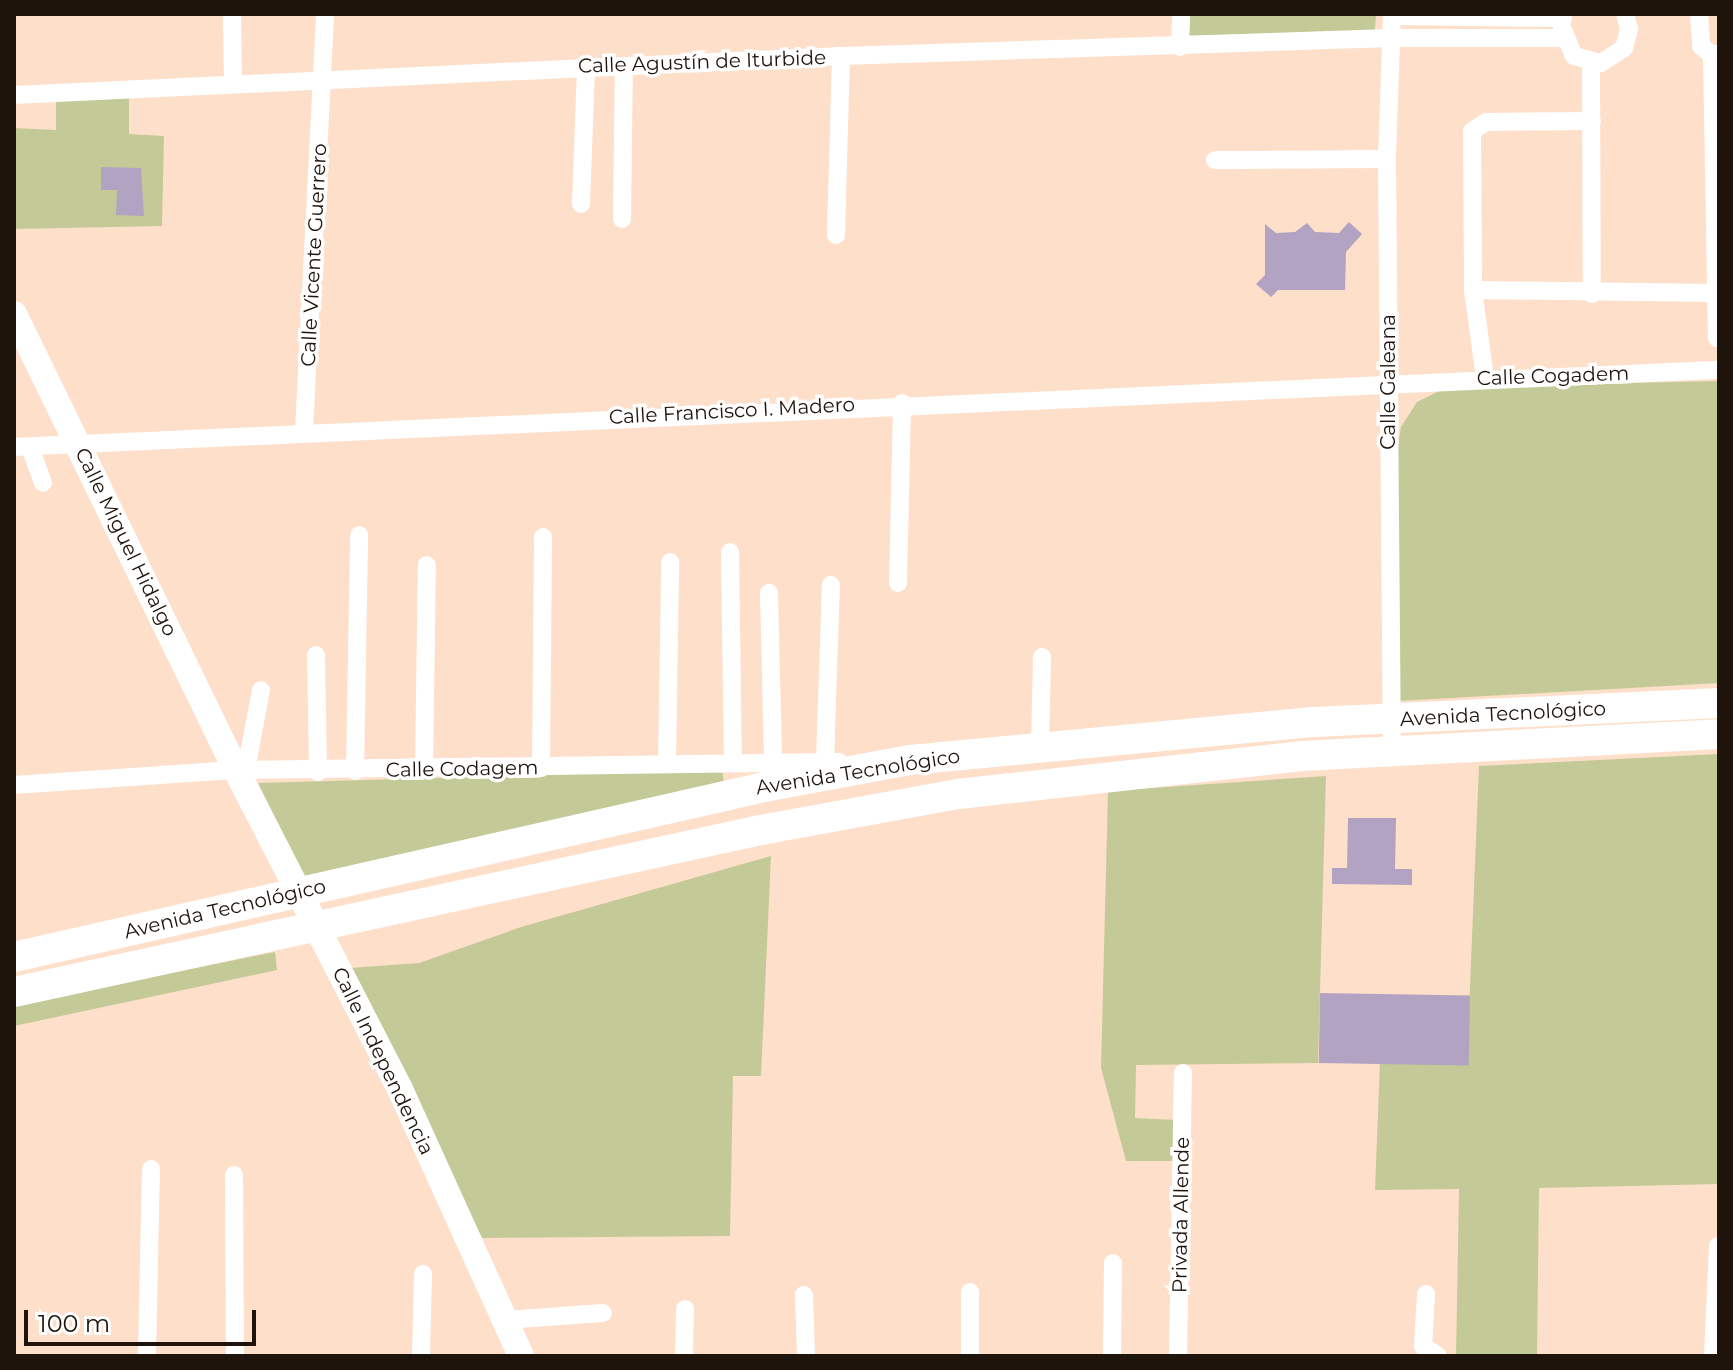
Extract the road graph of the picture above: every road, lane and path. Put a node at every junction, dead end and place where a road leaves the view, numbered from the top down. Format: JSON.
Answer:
{"nodes":[{"id":1,"x":232,"y":14,"type":"edge"},
{"id":2,"x":325,"y":14,"type":"edge"},
{"id":3,"x":1181,"y":14,"type":"edge"},
{"id":4,"x":1625,"y":14,"type":"edge"},
{"id":5,"x":1699,"y":14,"type":"edge"},
{"id":6,"x":1392,"y":15,"type":"edge"},
{"id":7,"x":1564,"y":16,"type":"edge"},
{"id":8,"x":1391,"y":38,"type":"junction"},
{"id":9,"x":1563,"y":38,"type":"junction"},
{"id":10,"x":1180,"y":47,"type":"junction"},
{"id":11,"x":1715,"y":54,"type":"edge"},
{"id":12,"x":841,"y":56,"type":"junction"},
{"id":13,"x":1591,"y":63,"type":"junction"},
{"id":14,"x":624,"y":66,"type":"junction"},
{"id":15,"x":586,"y":67,"type":"junction"},
{"id":16,"x":324,"y":78,"type":"junction"},
{"id":17,"x":233,"y":83,"type":"junction"},
{"id":18,"x":14,"y":95,"type":"edge"},
{"id":19,"x":1592,"y":121,"type":"junction"},
{"id":20,"x":1387,"y":159,"type":"junction"},
{"id":21,"x":1215,"y":160,"type":"dead end"},
{"id":22,"x":581,"y":204,"type":"dead end"},
{"id":23,"x":622,"y":219,"type":"dead end"},
{"id":24,"x":836,"y":235,"type":"dead end"},
{"id":25,"x":1473,"y":290,"type":"junction"},
{"id":26,"x":1716,"y":293,"type":"junction"},
{"id":27,"x":1592,"y":294,"type":"junction"},
{"id":28,"x":14,"y":314,"type":"edge"},
{"id":29,"x":1717,"y":338,"type":"edge"},
{"id":30,"x":1719,"y":370,"type":"edge"},
{"id":31,"x":1485,"y":378,"type":"junction"},
{"id":32,"x":1388,"y":385,"type":"junction"},
{"id":33,"x":902,"y":403,"type":"junction"},
{"id":34,"x":304,"y":431,"type":"junction"},
{"id":35,"x":77,"y":441,"type":"junction"},
{"id":36,"x":22,"y":447,"type":"edge"},
{"id":37,"x":43,"y":483,"type":"dead end"},
{"id":38,"x":359,"y":535,"type":"dead end"},
{"id":39,"x":543,"y":537,"type":"dead end"},
{"id":40,"x":730,"y":552,"type":"dead end"},
{"id":41,"x":670,"y":562,"type":"dead end"},
{"id":42,"x":427,"y":565,"type":"dead end"},
{"id":43,"x":898,"y":583,"type":"dead end"},
{"id":44,"x":831,"y":585,"type":"dead end"},
{"id":45,"x":769,"y":593,"type":"dead end"},
{"id":46,"x":316,"y":655,"type":"dead end"},
{"id":47,"x":1042,"y":657,"type":"dead end"},
{"id":48,"x":261,"y":690,"type":"dead end"},
{"id":49,"x":1719,"y":703,"type":"edge"},
{"id":50,"x":1390,"y":720,"type":"junction"},
{"id":51,"x":1719,"y":734,"type":"edge"},
{"id":52,"x":1040,"y":746,"type":"junction"},
{"id":53,"x":1392,"y":751,"type":"junction"},
{"id":54,"x":910,"y":760,"type":"junction"},
{"id":55,"x":773,"y":762,"type":"junction"},
{"id":56,"x":825,"y":762,"type":"junction"},
{"id":57,"x":733,"y":763,"type":"junction"},
{"id":58,"x":667,"y":764,"type":"junction"},
{"id":59,"x":541,"y":768,"type":"junction"},
{"id":60,"x":424,"y":769,"type":"junction"},
{"id":61,"x":241,"y":770,"type":"junction"},
{"id":62,"x":355,"y":771,"type":"junction"},
{"id":63,"x":318,"y":772,"type":"junction"},
{"id":64,"x":14,"y":785,"type":"edge"},
{"id":65,"x":14,"y":957,"type":"edge"},
{"id":66,"x":14,"y":992,"type":"edge"},
{"id":67,"x":1183,"y":1073,"type":"dead end"},
{"id":68,"x":151,"y":1169,"type":"dead end"},
{"id":69,"x":234,"y":1175,"type":"dead end"},
{"id":70,"x":1718,"y":1246,"type":"edge"},
{"id":71,"x":1113,"y":1263,"type":"dead end"},
{"id":72,"x":423,"y":1274,"type":"dead end"},
{"id":73,"x":970,"y":1292,"type":"dead end"},
{"id":74,"x":1426,"y":1294,"type":"dead end"},
{"id":75,"x":804,"y":1295,"type":"dead end"},
{"id":76,"x":685,"y":1309,"type":"dead end"},
{"id":77,"x":603,"y":1313,"type":"dead end"},
{"id":78,"x":504,"y":1320,"type":"junction"},
{"id":79,"x":147,"y":1356,"type":"edge"},
{"id":80,"x":235,"y":1356,"type":"edge"},
{"id":81,"x":421,"y":1356,"type":"edge"},
{"id":82,"x":521,"y":1356,"type":"edge"},
{"id":83,"x":684,"y":1356,"type":"edge"},
{"id":84,"x":806,"y":1356,"type":"edge"},
{"id":85,"x":970,"y":1356,"type":"edge"},
{"id":86,"x":1112,"y":1356,"type":"edge"},
{"id":87,"x":1178,"y":1356,"type":"edge"},
{"id":88,"x":1438,"y":1356,"type":"edge"},
{"id":89,"x":1713,"y":1356,"type":"edge"}],
"edges":[{"from":1,"to":17,"type":"street"},
{"from":2,"to":16,"type":"street","name":"Calle Vicente Guerrero"},
{"from":3,"to":10,"type":"street"},
{"from":4,"to":13,"type":"street"},
{"from":5,"to":11,"type":"street"},
{"from":6,"to":7,"type":"street"},
{"from":6,"to":8,"type":"street","name":"Calle Galeana"},
{"from":7,"to":9,"type":"street"},
{"from":8,"to":9,"type":"street","name":"Calle Agustín de Iturbide"},
{"from":8,"to":10,"type":"street","name":"Calle Agustín de Iturbide"},
{"from":8,"to":20,"type":"street","name":"Calle Galeana"},
{"from":9,"to":13,"type":"street"},
{"from":10,"to":12,"type":"street","name":"Calle Agustín de Iturbide"},
{"from":11,"to":26,"type":"street"},
{"from":12,"to":14,"type":"street","name":"Calle Agustín de Iturbide"},
{"from":12,"to":24,"type":"street"},
{"from":13,"to":19,"type":"street"},
{"from":14,"to":15,"type":"street","name":"Calle Agustín de Iturbide"},
{"from":14,"to":23,"type":"street"},
{"from":15,"to":16,"type":"street","name":"Calle Agustín de Iturbide"},
{"from":15,"to":22,"type":"street"},
{"from":16,"to":17,"type":"street","name":"Calle Agustín de Iturbide"},
{"from":16,"to":34,"type":"street","name":"Calle Vicente Guerrero"},
{"from":17,"to":18,"type":"street","name":"Calle Agustín de Iturbide"},
{"from":19,"to":25,"type":"street"},
{"from":19,"to":27,"type":"street"},
{"from":20,"to":21,"type":"street"},
{"from":20,"to":32,"type":"street","name":"Calle Galeana"},
{"from":25,"to":27,"type":"street"},
{"from":25,"to":31,"type":"street"},
{"from":26,"to":27,"type":"street"},
{"from":26,"to":29,"type":"street"},
{"from":28,"to":35,"type":"street","name":"Calle Miguel Hidalgo"},
{"from":30,"to":31,"type":"street","name":"Calle Cogadem"},
{"from":31,"to":32,"type":"street","name":"Calle Cogadem"},
{"from":32,"to":33,"type":"street","name":"Calle Francisco I. Madero"},
{"from":32,"to":50,"type":"street","name":"Calle Galeana"},
{"from":33,"to":34,"type":"street","name":"Calle Francisco I. Madero"},
{"from":33,"to":43,"type":"street"},
{"from":34,"to":35,"type":"street","name":"Calle Francisco I. Madero"},
{"from":35,"to":36,"type":"street","name":"Calle Francisco I. Madero"},
{"from":35,"to":61,"type":"street","name":"Calle Miguel Hidalgo"},
{"from":36,"to":37,"type":"street"},
{"from":38,"to":62,"type":"street"},
{"from":39,"to":59,"type":"street"},
{"from":40,"to":57,"type":"street"},
{"from":41,"to":58,"type":"street"},
{"from":42,"to":60,"type":"street"},
{"from":44,"to":56,"type":"street"},
{"from":45,"to":55,"type":"street"},
{"from":46,"to":63,"type":"street"},
{"from":47,"to":52,"type":"street"},
{"from":48,"to":61,"type":"street"},
{"from":49,"to":50,"type":"main road","name":"Avenida Tecnológico"},
{"from":50,"to":52,"type":"main road","name":"Avenida Tecnológico"},
{"from":50,"to":53,"type":"street","name":"Calle Galeana"},
{"from":51,"to":53,"type":"main road","name":"Avenida Tecnológico"},
{"from":52,"to":54,"type":"main road","name":"Avenida Tecnológico"},
{"from":53,"to":66,"type":"main road","name":"Avenida Tecnológico"},
{"from":54,"to":56,"type":"street","name":"Calle Codagem"},
{"from":54,"to":65,"type":"main road","name":"Avenida Tecnológico"},
{"from":55,"to":56,"type":"street","name":"Calle Codagem"},
{"from":55,"to":57,"type":"street","name":"Calle Codagem"},
{"from":57,"to":58,"type":"street","name":"Calle Codagem"},
{"from":58,"to":59,"type":"street","name":"Calle Codagem"},
{"from":59,"to":60,"type":"street","name":"Calle Codagem"},
{"from":60,"to":62,"type":"street","name":"Calle Codagem"},
{"from":61,"to":63,"type":"street","name":"Calle Codagem"},
{"from":61,"to":64,"type":"street","name":"Calle Codagem"},
{"from":61,"to":78,"type":"street","name":"Calle Independencia"},
{"from":62,"to":63,"type":"street","name":"Calle Codagem"},
{"from":67,"to":87,"type":"street","name":"Privada Allende"},
{"from":68,"to":79,"type":"street"},
{"from":69,"to":80,"type":"street"},
{"from":70,"to":89,"type":"street"},
{"from":71,"to":86,"type":"street"},
{"from":72,"to":81,"type":"street"},
{"from":73,"to":85,"type":"street"},
{"from":74,"to":88,"type":"street"},
{"from":75,"to":84,"type":"street"},
{"from":76,"to":83,"type":"street"},
{"from":77,"to":78,"type":"street"},
{"from":78,"to":82,"type":"street","name":"Calle Independencia"}]}
